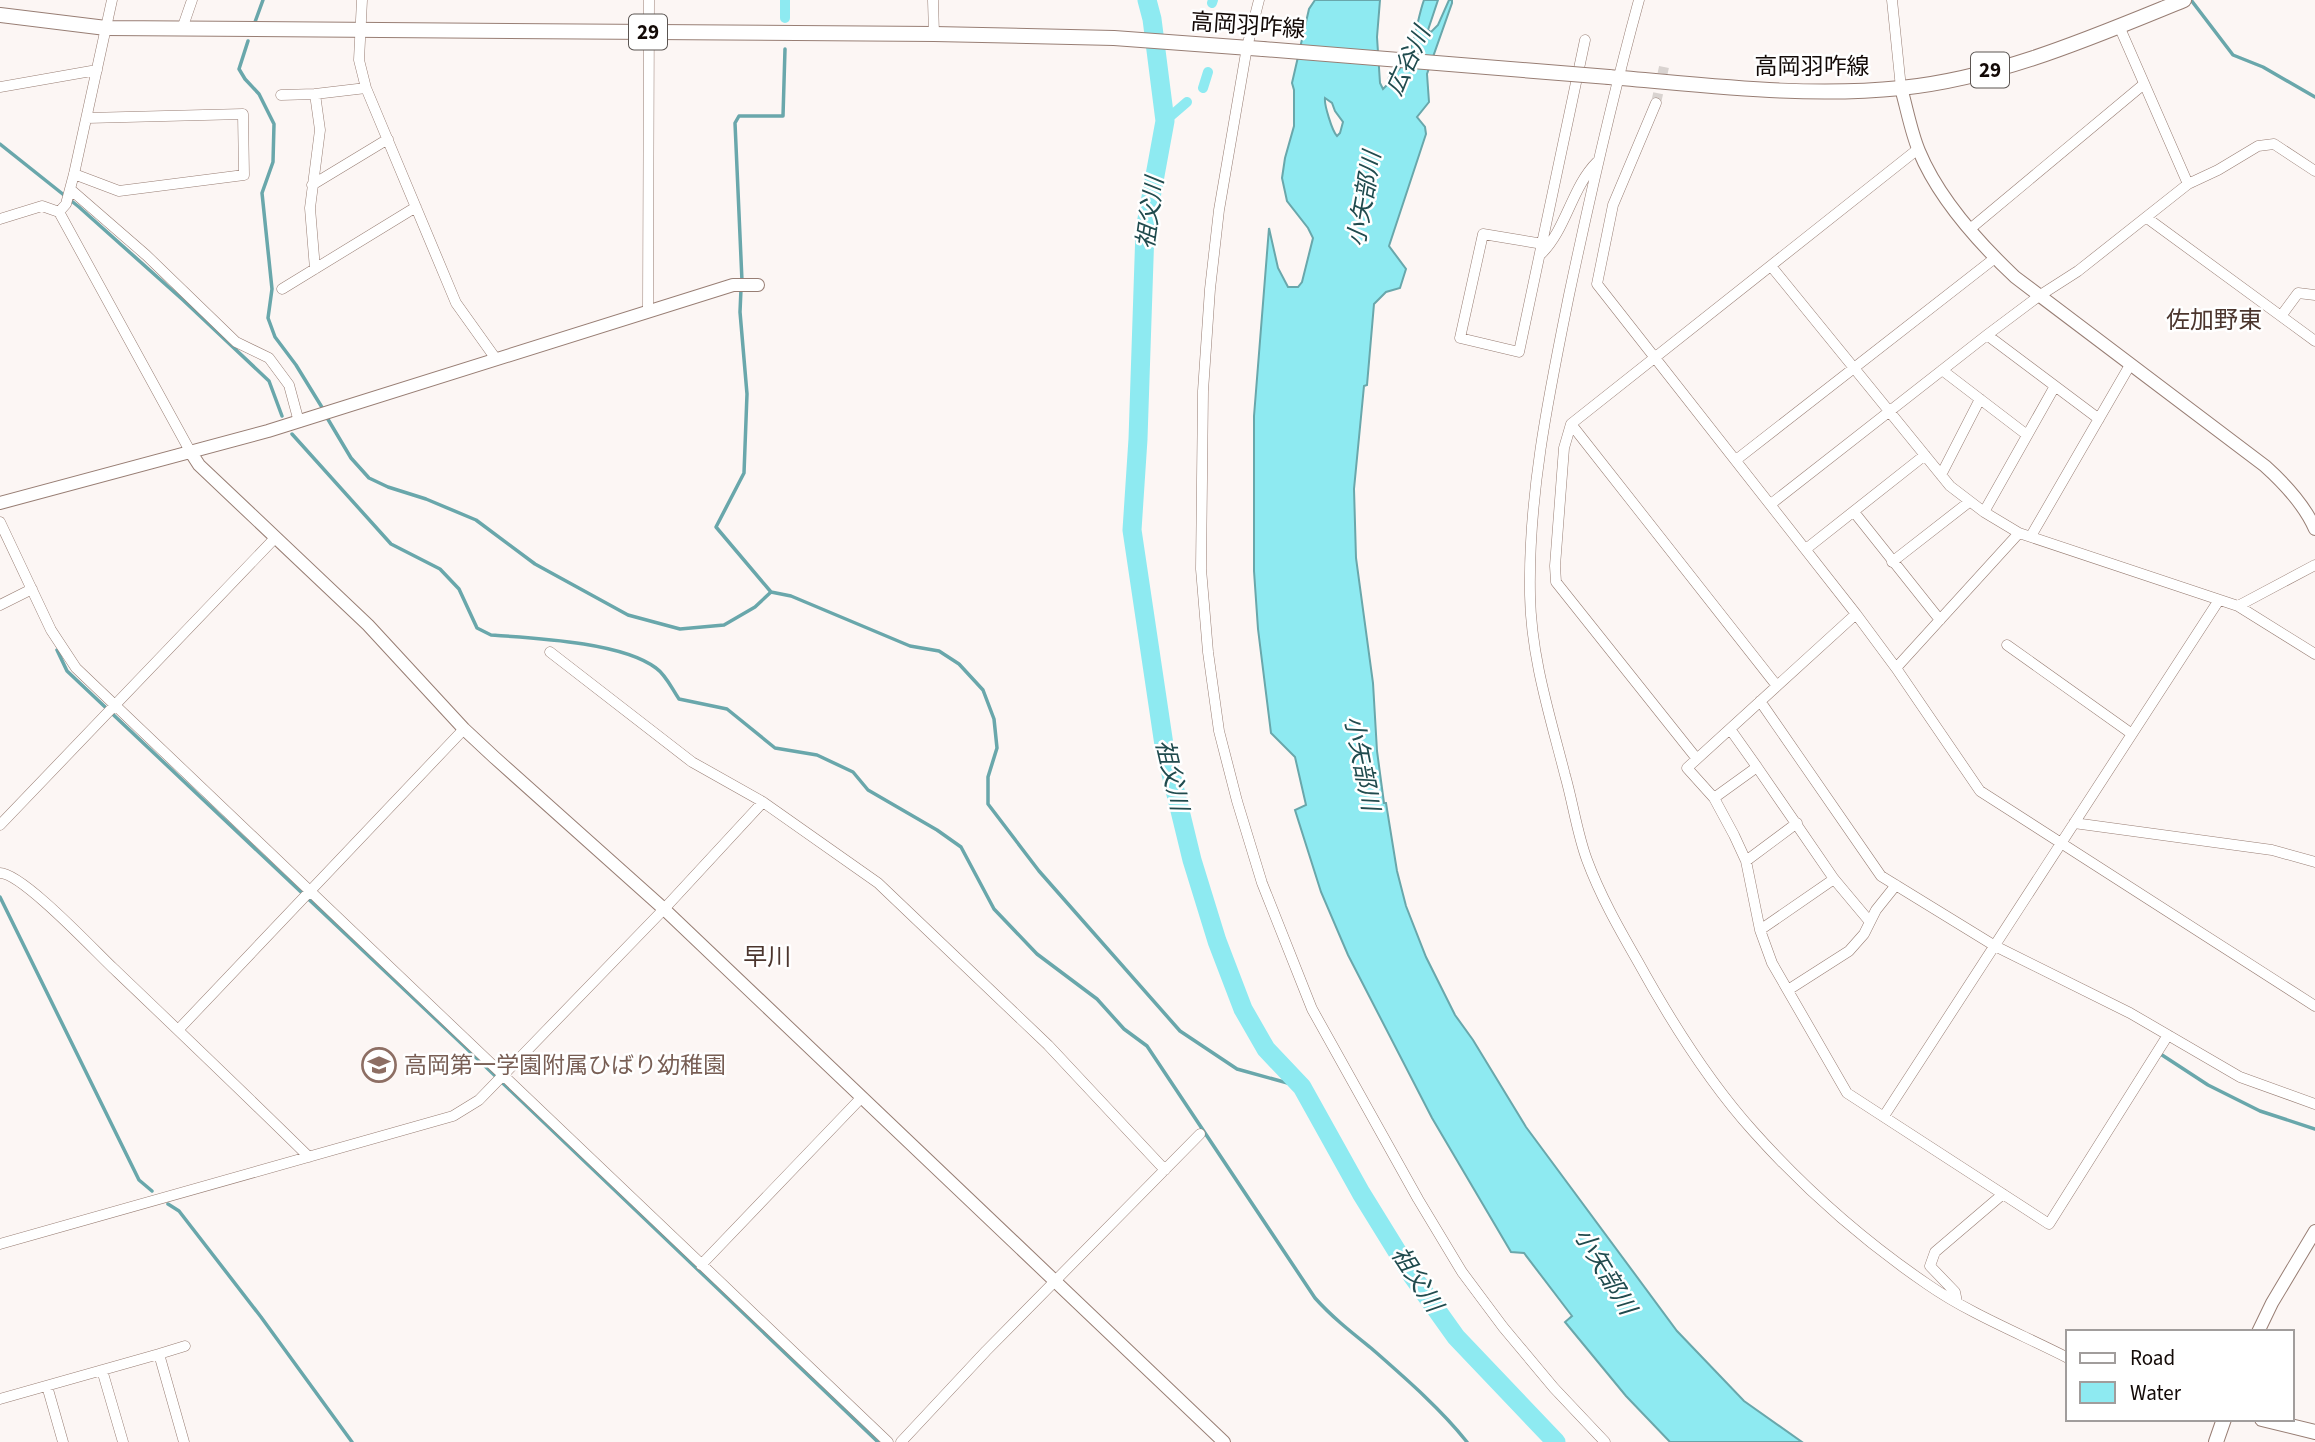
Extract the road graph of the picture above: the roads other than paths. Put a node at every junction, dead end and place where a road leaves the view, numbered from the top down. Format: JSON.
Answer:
{"nodes":[{"id":1,"x":112,"y":0,"type":"edge"},
{"id":2,"x":192,"y":0,"type":"edge"},
{"id":3,"x":362,"y":0,"type":"edge"},
{"id":4,"x":649,"y":0,"type":"edge"},
{"id":5,"x":933,"y":0,"type":"edge"},
{"id":6,"x":1259,"y":0,"type":"edge"},
{"id":7,"x":1639,"y":0,"type":"edge"},
{"id":8,"x":1892,"y":0,"type":"edge"},
{"id":9,"x":2184,"y":0,"type":"edge"},
{"id":10,"x":0,"y":15,"type":"edge"},
{"id":11,"x":2119,"y":26,"type":"junction"},
{"id":12,"x":106,"y":28,"type":"junction"},
{"id":13,"x":182,"y":29,"type":"junction"},
{"id":14,"x":360,"y":30,"type":"junction"},
{"id":15,"x":648,"y":32,"type":"junction"},
{"id":16,"x":934,"y":34,"type":"junction"},
{"id":17,"x":1585,"y":40,"type":"dead end"},
{"id":18,"x":1247,"y":47,"type":"junction"},
{"id":19,"x":97,"y":70,"type":"junction"},
{"id":20,"x":1613,"y":78,"type":"junction"},
{"id":21,"x":2144,"y":84,"type":"junction"},
{"id":22,"x":0,"y":88,"type":"edge"},
{"id":23,"x":366,"y":88,"type":"junction"},
{"id":24,"x":1901,"y":88,"type":"junction"},
{"id":25,"x":315,"y":94,"type":"junction"},
{"id":26,"x":281,"y":95,"type":"dead end"},
{"id":27,"x":1656,"y":103,"type":"tunnel mouth"},
{"id":28,"x":87,"y":118,"type":"junction"},
{"id":29,"x":388,"y":139,"type":"junction"},
{"id":30,"x":1918,"y":149,"type":"junction"},
{"id":31,"x":1597,"y":162,"type":"junction"},
{"id":32,"x":2315,"y":171,"type":"edge"},
{"id":33,"x":74,"y":174,"type":"junction"},
{"id":34,"x":2188,"y":184,"type":"junction"},
{"id":35,"x":312,"y":185,"type":"junction"},
{"id":36,"x":70,"y":189,"type":"junction"},
{"id":37,"x":416,"y":207,"type":"junction"},
{"id":38,"x":59,"y":212,"type":"junction"},
{"id":39,"x":2147,"y":218,"type":"junction"},
{"id":40,"x":0,"y":219,"type":"edge"},
{"id":41,"x":1970,"y":229,"type":"junction"},
{"id":42,"x":1543,"y":244,"type":"junction"},
{"id":43,"x":1540,"y":256,"type":"junction"},
{"id":44,"x":1995,"y":258,"type":"junction"},
{"id":45,"x":1771,"y":266,"type":"junction"},
{"id":46,"x":315,"y":269,"type":"junction"},
{"id":47,"x":745,"y":285,"type":"dead end"},
{"id":48,"x":282,"y":289,"type":"dead end"},
{"id":49,"x":2315,"y":295,"type":"edge"},
{"id":50,"x":2039,"y":296,"type":"junction"},
{"id":51,"x":648,"y":311,"type":"junction"},
{"id":52,"x":2281,"y":316,"type":"junction"},
{"id":53,"x":1987,"y":335,"type":"junction"},
{"id":54,"x":2315,"y":341,"type":"edge"},
{"id":55,"x":1656,"y":358,"type":"junction"},
{"id":56,"x":496,"y":359,"type":"junction"},
{"id":57,"x":2130,"y":365,"type":"junction"},
{"id":58,"x":1854,"y":369,"type":"junction"},
{"id":59,"x":1942,"y":370,"type":"junction"},
{"id":60,"x":2055,"y":386,"type":"junction"},
{"id":61,"x":1980,"y":399,"type":"junction"},
{"id":62,"x":1889,"y":411,"type":"junction"},
{"id":63,"x":2099,"y":419,"type":"junction"},
{"id":64,"x":299,"y":422,"type":"junction"},
{"id":65,"x":1571,"y":424,"type":"junction"},
{"id":66,"x":2026,"y":435,"type":"junction"},
{"id":67,"x":190,"y":451,"type":"junction"},
{"id":68,"x":1925,"y":455,"type":"junction"},
{"id":69,"x":1736,"y":460,"type":"junction"},
{"id":70,"x":1941,"y":475,"type":"junction"},
{"id":71,"x":1969,"y":502,"type":"junction"},
{"id":72,"x":0,"y":503,"type":"edge"},
{"id":73,"x":1771,"y":504,"type":"junction"},
{"id":74,"x":1854,"y":512,"type":"junction"},
{"id":75,"x":1984,"y":512,"type":"junction"},
{"id":76,"x":0,"y":522,"type":"edge"},
{"id":77,"x":2315,"y":529,"type":"edge"},
{"id":78,"x":2020,"y":533,"type":"junction"},
{"id":79,"x":2031,"y":536,"type":"junction"},
{"id":80,"x":275,"y":538,"type":"junction"},
{"id":81,"x":1806,"y":549,"type":"junction"},
{"id":82,"x":1892,"y":562,"type":"junction"},
{"id":83,"x":2315,"y":565,"type":"edge"},
{"id":84,"x":32,"y":589,"type":"junction"},
{"id":85,"x":2220,"y":600,"type":"junction"},
{"id":86,"x":0,"y":605,"type":"edge"},
{"id":87,"x":2238,"y":606,"type":"junction"},
{"id":88,"x":1856,"y":614,"type":"junction"},
{"id":89,"x":1940,"y":620,"type":"junction"},
{"id":90,"x":2007,"y":645,"type":"dead end"},
{"id":91,"x":550,"y":652,"type":"dead end"},
{"id":92,"x":2315,"y":654,"type":"edge"},
{"id":93,"x":1896,"y":668,"type":"junction"},
{"id":94,"x":1777,"y":686,"type":"junction"},
{"id":95,"x":1760,"y":701,"type":"junction"},
{"id":96,"x":111,"y":709,"type":"junction"},
{"id":97,"x":464,"y":729,"type":"junction"},
{"id":98,"x":1730,"y":729,"type":"junction"},
{"id":99,"x":2132,"y":734,"type":"junction"},
{"id":100,"x":1697,"y":759,"type":"junction"},
{"id":101,"x":1758,"y":766,"type":"junction"},
{"id":102,"x":1714,"y":798,"type":"junction"},
{"id":103,"x":763,"y":802,"type":"junction"},
{"id":104,"x":1797,"y":823,"type":"junction"},
{"id":105,"x":2074,"y":823,"type":"junction"},
{"id":106,"x":0,"y":825,"type":"edge"},
{"id":107,"x":2062,"y":842,"type":"junction"},
{"id":108,"x":1746,"y":861,"type":"junction"},
{"id":109,"x":2315,"y":862,"type":"edge"},
{"id":110,"x":0,"y":873,"type":"edge"},
{"id":111,"x":1834,"y":879,"type":"junction"},
{"id":112,"x":1896,"y":886,"type":"junction"},
{"id":113,"x":306,"y":895,"type":"junction"},
{"id":114,"x":664,"y":909,"type":"junction"},
{"id":115,"x":1870,"y":922,"type":"junction"},
{"id":116,"x":1760,"y":930,"type":"junction"},
{"id":117,"x":1994,"y":946,"type":"junction"},
{"id":118,"x":1788,"y":990,"type":"junction"},
{"id":119,"x":2315,"y":1006,"type":"edge"},
{"id":120,"x":179,"y":1029,"type":"junction"},
{"id":121,"x":2168,"y":1035,"type":"junction"},
{"id":122,"x":499,"y":1080,"type":"junction"},
{"id":123,"x":862,"y":1097,"type":"junction"},
{"id":124,"x":2315,"y":1104,"type":"edge"},
{"id":125,"x":1884,"y":1116,"type":"junction"},
{"id":126,"x":1200,"y":1134,"type":"dead end"},
{"id":127,"x":309,"y":1157,"type":"junction"},
{"id":128,"x":1166,"y":1170,"type":"junction"},
{"id":129,"x":2003,"y":1194,"type":"junction"},
{"id":130,"x":2315,"y":1231,"type":"edge"},
{"id":131,"x":0,"y":1244,"type":"edge"},
{"id":132,"x":701,"y":1265,"type":"junction"},
{"id":133,"x":1056,"y":1282,"type":"junction"},
{"id":134,"x":1957,"y":1302,"type":"junction"},
{"id":135,"x":2259,"y":1330,"type":"edge"},
{"id":136,"x":185,"y":1346,"type":"dead end"},
{"id":137,"x":159,"y":1354,"type":"junction"},
{"id":138,"x":2066,"y":1357,"type":"edge"},
{"id":139,"x":102,"y":1370,"type":"junction"},
{"id":140,"x":47,"y":1386,"type":"junction"},
{"id":141,"x":0,"y":1399,"type":"edge"},
{"id":142,"x":2223,"y":1421,"type":"edge"},
{"id":143,"x":2270,"y":1421,"type":"edge"},
{"id":144,"x":2315,"y":1432,"type":"edge"},
{"id":145,"x":64,"y":1442,"type":"edge"},
{"id":146,"x":123,"y":1442,"type":"edge"},
{"id":147,"x":184,"y":1442,"type":"edge"},
{"id":148,"x":888,"y":1442,"type":"edge"},
{"id":149,"x":901,"y":1442,"type":"edge"},
{"id":150,"x":1224,"y":1442,"type":"edge"},
{"id":151,"x":1605,"y":1442,"type":"edge"},
{"id":152,"x":2216,"y":1442,"type":"edge"}],
"edges":[{"from":1,"to":12,"type":"street"},
{"from":2,"to":13,"type":"street"},
{"from":3,"to":14,"type":"street"},
{"from":4,"to":15,"type":"street"},
{"from":5,"to":16,"type":"street"},
{"from":6,"to":18,"type":"street"},
{"from":7,"to":20,"type":"street"},
{"from":8,"to":24,"type":"street"},
{"from":9,"to":11,"type":"main road","name":"高岡羽咋線","number":"29"},
{"from":10,"to":12,"type":"main road","name":"高岡羽咋線","number":"29"},
{"from":11,"to":21,"type":"street"},
{"from":11,"to":24,"type":"main road","name":"高岡羽咋線","number":"29"},
{"from":12,"to":13,"type":"main road","name":"高岡羽咋線","number":"29"},
{"from":12,"to":19,"type":"street"},
{"from":13,"to":14,"type":"main road","name":"高岡羽咋線","number":"29"},
{"from":14,"to":15,"type":"main road","name":"高岡羽咋線","number":"29"},
{"from":14,"to":23,"type":"street"},
{"from":15,"to":16,"type":"main road","name":"高岡羽咋線","number":"29"},
{"from":15,"to":51,"type":"street"},
{"from":16,"to":18,"type":"main road","name":"高岡羽咋線","number":"29"},
{"from":17,"to":42,"type":"street"},
{"from":18,"to":20,"type":"main road","name":"高岡羽咋線","number":"29","bridge":true},
{"from":18,"to":151,"type":"street"},
{"from":19,"to":22,"type":"street"},
{"from":19,"to":28,"type":"street"},
{"from":20,"to":24,"type":"main road","name":"高岡羽咋線","number":"29"},
{"from":20,"to":31,"type":"street"},
{"from":21,"to":34,"type":"street"},
{"from":21,"to":41,"type":"street"},
{"from":23,"to":25,"type":"street"},
{"from":23,"to":29,"type":"street"},
{"from":24,"to":30,"type":"street"},
{"from":25,"to":26,"type":"street"},
{"from":25,"to":35,"type":"street"},
{"from":27,"to":55,"type":"street"},
{"from":28,"to":33,"type":"street"},
{"from":28,"to":33,"type":"street"},
{"from":29,"to":35,"type":"street"},
{"from":29,"to":37,"type":"street"},
{"from":30,"to":41,"type":"street"},
{"from":30,"to":45,"type":"street"},
{"from":31,"to":43,"type":"street"},
{"from":31,"to":134,"type":"street"},
{"from":32,"to":34,"type":"street"},
{"from":33,"to":36,"type":"street"},
{"from":34,"to":39,"type":"street"},
{"from":35,"to":46,"type":"street"},
{"from":36,"to":38,"type":"street"},
{"from":36,"to":64,"type":"street"},
{"from":37,"to":46,"type":"street"},
{"from":37,"to":56,"type":"street"},
{"from":38,"to":40,"type":"street"},
{"from":38,"to":67,"type":"street"},
{"from":39,"to":50,"type":"street"},
{"from":39,"to":52,"type":"street"},
{"from":41,"to":44,"type":"street"},
{"from":42,"to":43,"type":"street"},
{"from":42,"to":43,"type":"street"},
{"from":44,"to":50,"type":"street"},
{"from":44,"to":58,"type":"street"},
{"from":45,"to":55,"type":"street"},
{"from":45,"to":58,"type":"street"},
{"from":46,"to":48,"type":"street"},
{"from":47,"to":51,"type":"street"},
{"from":49,"to":52,"type":"street"},
{"from":50,"to":53,"type":"street"},
{"from":50,"to":57,"type":"street"},
{"from":51,"to":56,"type":"street"},
{"from":52,"to":54,"type":"street"},
{"from":53,"to":59,"type":"street"},
{"from":53,"to":60,"type":"street"},
{"from":55,"to":65,"type":"street"},
{"from":55,"to":69,"type":"street"},
{"from":56,"to":64,"type":"street"},
{"from":57,"to":63,"type":"street"},
{"from":57,"to":77,"type":"street"},
{"from":58,"to":62,"type":"street"},
{"from":58,"to":69,"type":"street"},
{"from":59,"to":61,"type":"street"},
{"from":59,"to":62,"type":"street"},
{"from":60,"to":63,"type":"street"},
{"from":60,"to":66,"type":"street"},
{"from":61,"to":66,"type":"street"},
{"from":61,"to":70,"type":"street"},
{"from":62,"to":68,"type":"street"},
{"from":62,"to":73,"type":"street"},
{"from":63,"to":79,"type":"street"},
{"from":64,"to":67,"type":"street"},
{"from":65,"to":94,"type":"street"},
{"from":65,"to":100,"type":"street"},
{"from":66,"to":75,"type":"street"},
{"from":67,"to":72,"type":"street"},
{"from":67,"to":80,"type":"street"},
{"from":68,"to":70,"type":"street"},
{"from":68,"to":74,"type":"street"},
{"from":69,"to":73,"type":"street"},
{"from":70,"to":71,"type":"street"},
{"from":71,"to":75,"type":"street"},
{"from":71,"to":82,"type":"street"},
{"from":73,"to":81,"type":"street"},
{"from":74,"to":81,"type":"street"},
{"from":74,"to":82,"type":"street"},
{"from":75,"to":78,"type":"street"},
{"from":76,"to":84,"type":"street"},
{"from":78,"to":79,"type":"street"},
{"from":78,"to":89,"type":"street"},
{"from":79,"to":85,"type":"street"},
{"from":80,"to":96,"type":"street"},
{"from":80,"to":97,"type":"street"},
{"from":81,"to":88,"type":"street"},
{"from":82,"to":89,"type":"street"},
{"from":83,"to":87,"type":"street"},
{"from":84,"to":86,"type":"street"},
{"from":84,"to":96,"type":"street"},
{"from":85,"to":87,"type":"street"},
{"from":85,"to":99,"type":"street"},
{"from":87,"to":92,"type":"street"},
{"from":88,"to":93,"type":"street"},
{"from":88,"to":94,"type":"street"},
{"from":89,"to":93,"type":"street"},
{"from":90,"to":99,"type":"street"},
{"from":91,"to":103,"type":"street"},
{"from":93,"to":107,"type":"street"},
{"from":94,"to":95,"type":"street"},
{"from":95,"to":98,"type":"street"},
{"from":95,"to":112,"type":"street"},
{"from":96,"to":106,"type":"street"},
{"from":96,"to":113,"type":"street"},
{"from":97,"to":113,"type":"street"},
{"from":97,"to":114,"type":"street"},
{"from":98,"to":100,"type":"street"},
{"from":98,"to":101,"type":"street"},
{"from":99,"to":105,"type":"street"},
{"from":100,"to":102,"type":"street"},
{"from":101,"to":102,"type":"street"},
{"from":101,"to":104,"type":"street"},
{"from":102,"to":108,"type":"street"},
{"from":103,"to":114,"type":"street"},
{"from":103,"to":128,"type":"street"},
{"from":104,"to":108,"type":"street"},
{"from":104,"to":111,"type":"street"},
{"from":105,"to":107,"type":"street"},
{"from":105,"to":109,"type":"street"},
{"from":107,"to":117,"type":"street"},
{"from":107,"to":119,"type":"street"},
{"from":108,"to":116,"type":"street"},
{"from":110,"to":120,"type":"street"},
{"from":111,"to":115,"type":"street"},
{"from":111,"to":116,"type":"street"},
{"from":112,"to":115,"type":"street"},
{"from":112,"to":117,"type":"street"},
{"from":113,"to":120,"type":"street"},
{"from":113,"to":122,"type":"street"},
{"from":114,"to":122,"type":"street"},
{"from":114,"to":123,"type":"street"},
{"from":115,"to":118,"type":"street"},
{"from":116,"to":118,"type":"street"},
{"from":117,"to":121,"type":"street"},
{"from":117,"to":125,"type":"street"},
{"from":118,"to":125,"type":"street"},
{"from":120,"to":127,"type":"street"},
{"from":121,"to":124,"type":"street"},
{"from":121,"to":129,"type":"street"},
{"from":122,"to":127,"type":"street"},
{"from":122,"to":132,"type":"street"},
{"from":123,"to":132,"type":"street"},
{"from":123,"to":133,"type":"street"},
{"from":125,"to":129,"type":"street"},
{"from":126,"to":128,"type":"street"},
{"from":127,"to":131,"type":"street"},
{"from":128,"to":133,"type":"street"},
{"from":129,"to":134,"type":"street"},
{"from":130,"to":135,"type":"street"},
{"from":132,"to":148,"type":"street"},
{"from":133,"to":149,"type":"street"},
{"from":133,"to":150,"type":"street"},
{"from":134,"to":138,"type":"street"},
{"from":136,"to":137,"type":"street"},
{"from":137,"to":139,"type":"street"},
{"from":137,"to":147,"type":"street"},
{"from":139,"to":140,"type":"street"},
{"from":139,"to":146,"type":"street"},
{"from":140,"to":141,"type":"street"},
{"from":140,"to":145,"type":"street"},
{"from":142,"to":152,"type":"main road"},
{"from":143,"to":144,"type":"main road"}]}
